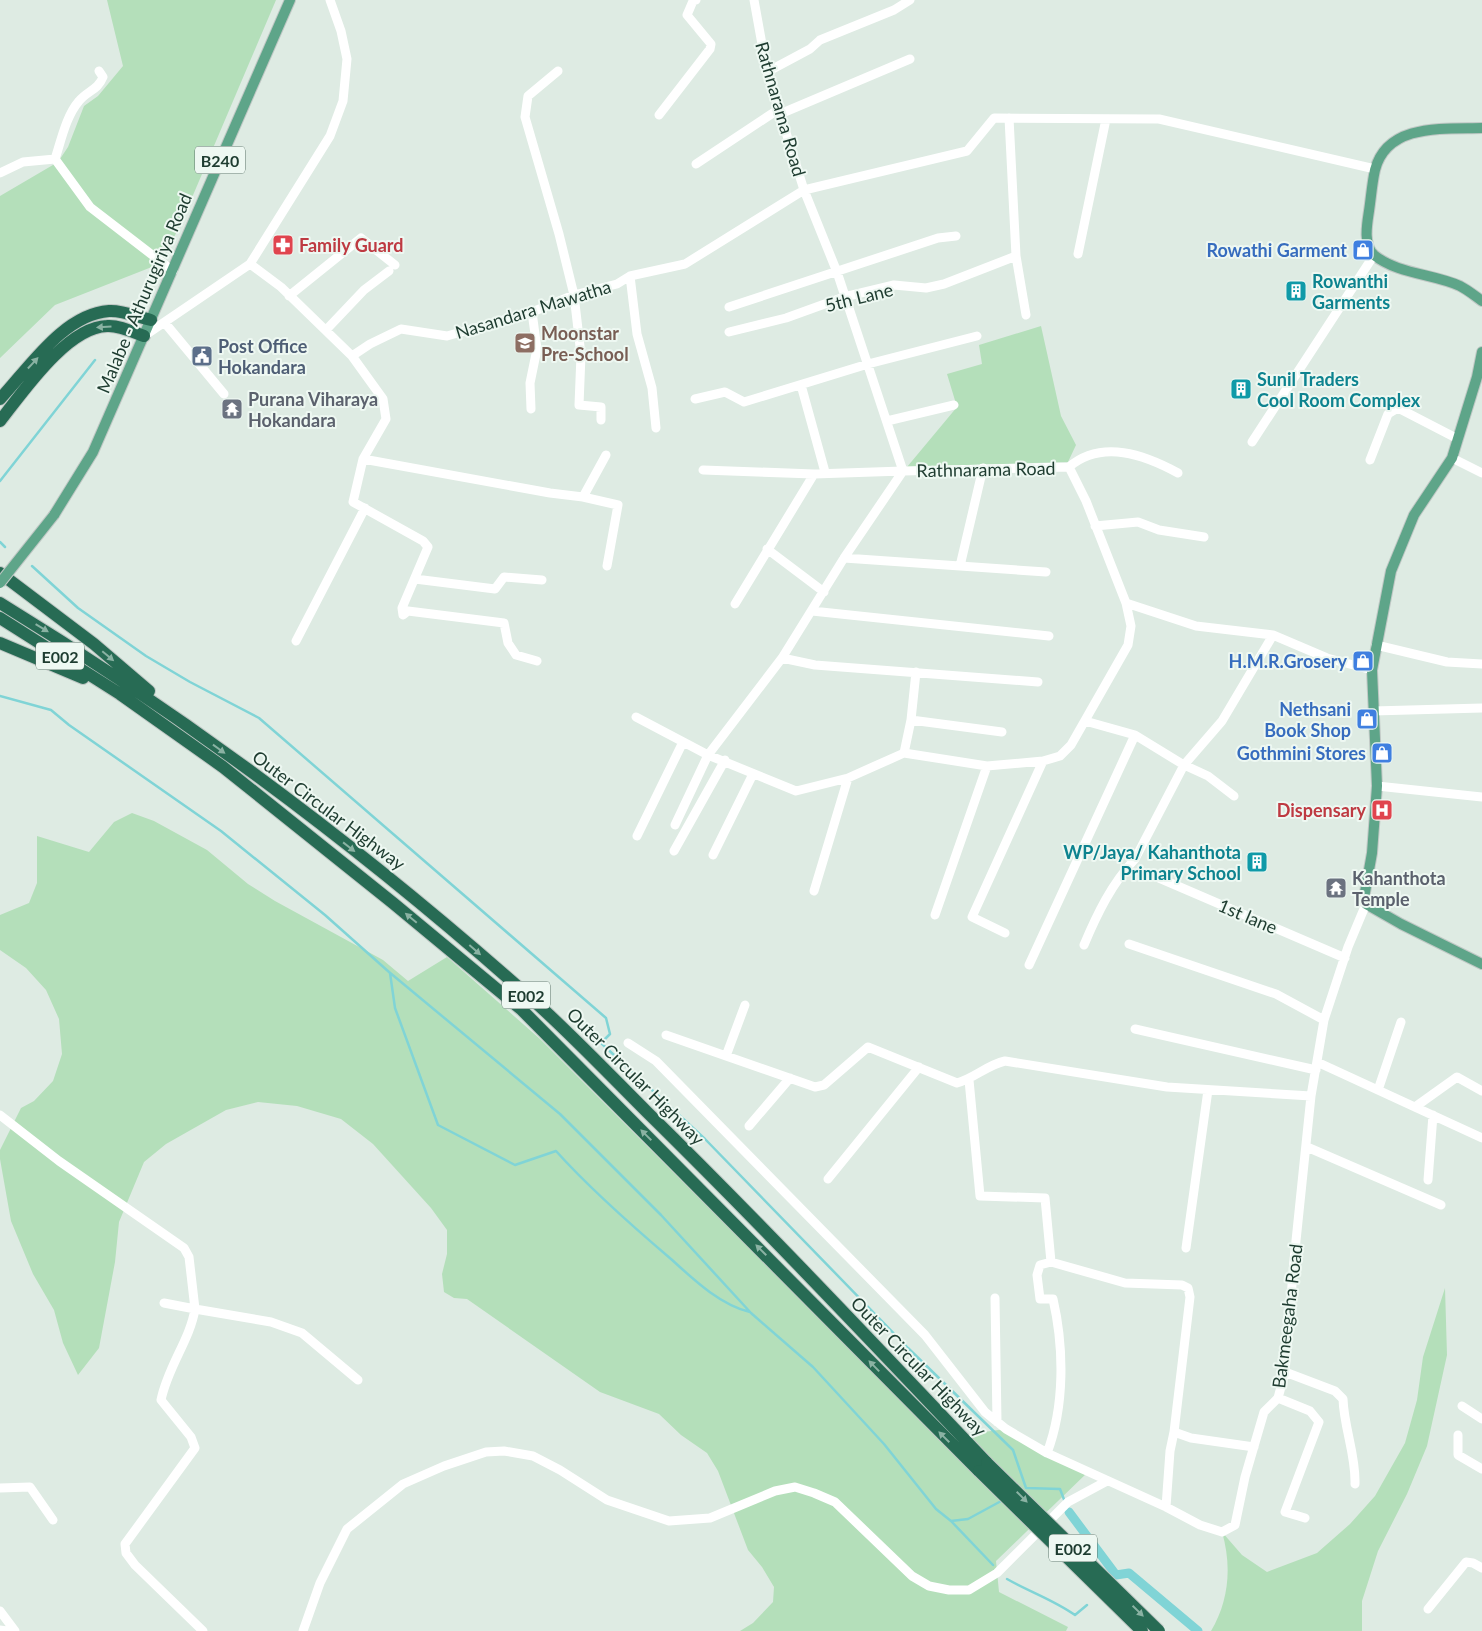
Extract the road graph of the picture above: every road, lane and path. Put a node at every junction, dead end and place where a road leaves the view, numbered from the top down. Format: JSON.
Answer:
{"nodes":[{"id":1,"x":290,"y":0,"type":"edge"},
{"id":2,"x":330,"y":0,"type":"edge"},
{"id":3,"x":696,"y":0,"type":"edge"},
{"id":4,"x":754,"y":0,"type":"edge"},
{"id":5,"x":910,"y":0,"type":"edge"},
{"id":6,"x":910,"y":59,"type":"dead end"},
{"id":7,"x":99,"y":71,"type":"dead end"},
{"id":8,"x":558,"y":71,"type":"dead end"},
{"id":9,"x":767,"y":72,"type":"junction"},
{"id":10,"x":779,"y":111,"type":"junction"},
{"id":11,"x":659,"y":115,"type":"dead end"},
{"id":12,"x":1009,"y":118,"type":"junction"},
{"id":13,"x":1106,"y":119,"type":"junction"},
{"id":14,"x":1482,"y":128,"type":"edge"},
{"id":15,"x":55,"y":159,"type":"junction"},
{"id":16,"x":696,"y":164,"type":"dead end"},
{"id":17,"x":1375,"y":169,"type":"junction"},
{"id":18,"x":0,"y":173,"type":"edge"},
{"id":19,"x":804,"y":190,"type":"junction"},
{"id":20,"x":956,"y":236,"type":"dead end"},
{"id":21,"x":1078,"y":254,"type":"dead end"},
{"id":22,"x":1374,"y":255,"type":"junction"},
{"id":23,"x":1016,"y":256,"type":"junction"},
{"id":24,"x":250,"y":264,"type":"junction"},
{"id":25,"x":173,"y":271,"type":"junction"},
{"id":26,"x":836,"y":272,"type":"junction"},
{"id":27,"x":630,"y":276,"type":"junction"},
{"id":28,"x":574,"y":295,"type":"junction"},
{"id":29,"x":289,"y":296,"type":"junction"},
{"id":30,"x":844,"y":298,"type":"junction"},
{"id":31,"x":1482,"y":301,"type":"edge"},
{"id":32,"x":729,"y":307,"type":"dead end"},
{"id":33,"x":532,"y":312,"type":"junction"},
{"id":34,"x":1026,"y":315,"type":"dead end"},
{"id":35,"x":151,"y":320,"type":"junction"},
{"id":36,"x":164,"y":324,"type":"junction"},
{"id":37,"x":326,"y":330,"type":"junction"},
{"id":38,"x":729,"y":332,"type":"dead end"},
{"id":39,"x":144,"y":336,"type":"junction"},
{"id":40,"x":977,"y":336,"type":"dead end"},
{"id":41,"x":1482,"y":352,"type":"edge"},
{"id":42,"x":352,"y":356,"type":"junction"},
{"id":43,"x":868,"y":364,"type":"junction"},
{"id":44,"x":801,"y":385,"type":"junction"},
{"id":45,"x":224,"y":394,"type":"dead end"},
{"id":46,"x":0,"y":399,"type":"edge"},
{"id":47,"x":695,"y":399,"type":"dead end"},
{"id":48,"x":954,"y":405,"type":"dead end"},
{"id":49,"x":531,"y":409,"type":"dead end"},
{"id":50,"x":601,"y":420,"type":"dead end"},
{"id":51,"x":0,"y":421,"type":"edge"},
{"id":52,"x":887,"y":421,"type":"junction"},
{"id":53,"x":656,"y":428,"type":"dead end"},
{"id":54,"x":1458,"y":439,"type":"junction"},
{"id":55,"x":1252,"y":442,"type":"dead end"},
{"id":56,"x":606,"y":455,"type":"dead end"},
{"id":57,"x":1452,"y":458,"type":"junction"},
{"id":58,"x":363,"y":459,"type":"junction"},
{"id":59,"x":1370,"y":460,"type":"dead end"},
{"id":60,"x":1069,"y":467,"type":"junction"},
{"id":61,"x":984,"y":468,"type":"junction"},
{"id":62,"x":703,"y":470,"type":"dead end"},
{"id":63,"x":904,"y":471,"type":"junction"},
{"id":64,"x":825,"y":472,"type":"junction"},
{"id":65,"x":1178,"y":473,"type":"dead end"},
{"id":66,"x":1482,"y":473,"type":"edge"},
{"id":67,"x":814,"y":474,"type":"junction"},
{"id":68,"x":583,"y":497,"type":"junction"},
{"id":69,"x":366,"y":508,"type":"junction"},
{"id":70,"x":1096,"y":526,"type":"junction"},
{"id":71,"x":1204,"y":537,"type":"dead end"},
{"id":72,"x":767,"y":549,"type":"junction"},
{"id":73,"x":844,"y":558,"type":"junction"},
{"id":74,"x":608,"y":566,"type":"dead end"},
{"id":75,"x":960,"y":566,"type":"junction"},
{"id":76,"x":1046,"y":572,"type":"dead end"},
{"id":77,"x":0,"y":573,"type":"edge"},
{"id":78,"x":415,"y":579,"type":"junction"},
{"id":79,"x":542,"y":580,"type":"dead end"},
{"id":80,"x":0,"y":583,"type":"edge"},
{"id":81,"x":824,"y":592,"type":"junction"},
{"id":82,"x":0,"y":603,"type":"edge"},
{"id":83,"x":1126,"y":603,"type":"junction"},
{"id":84,"x":735,"y":604,"type":"dead end"},
{"id":85,"x":812,"y":611,"type":"junction"},
{"id":86,"x":0,"y":618,"type":"edge"},
{"id":87,"x":1273,"y":635,"type":"junction"},
{"id":88,"x":1048,"y":636,"type":"dead end"},
{"id":89,"x":296,"y":641,"type":"dead end"},
{"id":90,"x":0,"y":643,"type":"edge"},
{"id":91,"x":1376,"y":645,"type":"junction"},
{"id":92,"x":782,"y":658,"type":"junction"},
{"id":93,"x":538,"y":661,"type":"dead end"},
{"id":94,"x":1482,"y":664,"type":"edge"},
{"id":95,"x":1372,"y":670,"type":"junction"},
{"id":96,"x":916,"y":672,"type":"junction"},
{"id":97,"x":1038,"y":682,"type":"dead end"},
{"id":98,"x":120,"y":694,"type":"junction"},
{"id":99,"x":1482,"y":708,"type":"edge"},
{"id":100,"x":1373,"y":711,"type":"junction"},
{"id":101,"x":636,"y":718,"type":"dead end"},
{"id":102,"x":911,"y":720,"type":"junction"},
{"id":103,"x":1085,"y":721,"type":"junction"},
{"id":104,"x":1002,"y":732,"type":"dead end"},
{"id":105,"x":1135,"y":735,"type":"junction"},
{"id":106,"x":203,"y":737,"type":"junction"},
{"id":107,"x":683,"y":742,"type":"junction"},
{"id":108,"x":904,"y":753,"type":"junction"},
{"id":109,"x":708,"y":755,"type":"junction"},
{"id":110,"x":725,"y":760,"type":"junction"},
{"id":111,"x":1043,"y":761,"type":"junction"},
{"id":112,"x":1184,"y":765,"type":"junction"},
{"id":113,"x":987,"y":766,"type":"junction"},
{"id":114,"x":753,"y":774,"type":"junction"},
{"id":115,"x":848,"y":778,"type":"junction"},
{"id":116,"x":1377,"y":786,"type":"junction"},
{"id":117,"x":1234,"y":796,"type":"dead end"},
{"id":118,"x":1482,"y":797,"type":"edge"},
{"id":119,"x":675,"y":825,"type":"dead end"},
{"id":120,"x":637,"y":836,"type":"dead end"},
{"id":121,"x":674,"y":852,"type":"dead end"},
{"id":122,"x":713,"y":855,"type":"dead end"},
{"id":123,"x":1152,"y":875,"type":"dead end"},
{"id":124,"x":814,"y":891,"type":"dead end"},
{"id":125,"x":1366,"y":904,"type":"junction"},
{"id":126,"x":935,"y":915,"type":"dead end"},
{"id":127,"x":1005,"y":933,"type":"dead end"},
{"id":128,"x":1129,"y":944,"type":"dead end"},
{"id":129,"x":1084,"y":945,"type":"dead end"},
{"id":130,"x":1345,"y":958,"type":"junction"},
{"id":131,"x":1482,"y":964,"type":"edge"},
{"id":132,"x":1028,"y":965,"type":"dead end"},
{"id":133,"x":746,"y":1005,"type":"dead end"},
{"id":134,"x":1324,"y":1020,"type":"junction"},
{"id":135,"x":1402,"y":1022,"type":"dead end"},
{"id":136,"x":1135,"y":1029,"type":"dead end"},
{"id":137,"x":666,"y":1035,"type":"dead end"},
{"id":138,"x":628,"y":1043,"type":"dead end"},
{"id":139,"x":726,"y":1056,"type":"junction"},
{"id":140,"x":1316,"y":1066,"type":"junction"},
{"id":141,"x":919,"y":1067,"type":"junction"},
{"id":142,"x":790,"y":1078,"type":"junction"},
{"id":143,"x":969,"y":1080,"type":"junction"},
{"id":144,"x":1208,"y":1090,"type":"junction"},
{"id":145,"x":1378,"y":1090,"type":"junction"},
{"id":146,"x":1482,"y":1091,"type":"edge"},
{"id":147,"x":1311,"y":1096,"type":"junction"},
{"id":148,"x":1415,"y":1107,"type":"junction"},
{"id":149,"x":0,"y":1115,"type":"edge"},
{"id":150,"x":1433,"y":1115,"type":"junction"},
{"id":151,"x":749,"y":1126,"type":"dead end"},
{"id":152,"x":1482,"y":1138,"type":"edge"},
{"id":153,"x":1307,"y":1147,"type":"junction"},
{"id":154,"x":828,"y":1179,"type":"dead end"},
{"id":155,"x":1428,"y":1180,"type":"dead end"},
{"id":156,"x":1441,"y":1205,"type":"dead end"},
{"id":157,"x":1186,"y":1248,"type":"dead end"},
{"id":158,"x":1051,"y":1262,"type":"junction"},
{"id":159,"x":995,"y":1298,"type":"dead end"},
{"id":160,"x":164,"y":1304,"type":"dead end"},
{"id":161,"x":195,"y":1309,"type":"junction"},
{"id":162,"x":1285,"y":1372,"type":"junction"},
{"id":163,"x":358,"y":1380,"type":"dead end"},
{"id":164,"x":1278,"y":1398,"type":"junction"},
{"id":165,"x":1462,"y":1406,"type":"dead end"},
{"id":166,"x":1482,"y":1419,"type":"edge"},
{"id":167,"x":997,"y":1422,"type":"junction"},
{"id":168,"x":1174,"y":1432,"type":"junction"},
{"id":169,"x":1458,"y":1435,"type":"dead end"},
{"id":170,"x":1254,"y":1447,"type":"junction"},
{"id":171,"x":1047,"y":1453,"type":"junction"},
{"id":172,"x":983,"y":1467,"type":"junction"},
{"id":173,"x":1482,"y":1469,"type":"edge"},
{"id":174,"x":1107,"y":1481,"type":"junction"},
{"id":175,"x":1355,"y":1484,"type":"dead end"},
{"id":176,"x":0,"y":1488,"type":"edge"},
{"id":177,"x":1166,"y":1506,"type":"junction"},
{"id":178,"x":1305,"y":1518,"type":"dead end"},
{"id":179,"x":53,"y":1520,"type":"dead end"},
{"id":180,"x":1482,"y":1568,"type":"edge"},
{"id":181,"x":1428,"y":1609,"type":"dead end"},
{"id":182,"x":0,"y":1611,"type":"edge"},
{"id":183,"x":0,"y":1630,"type":"edge"},
{"id":184,"x":7,"y":1631,"type":"edge"},
{"id":185,"x":15,"y":1631,"type":"edge"},
{"id":186,"x":203,"y":1631,"type":"edge"},
{"id":187,"x":303,"y":1631,"type":"edge"},
{"id":188,"x":1142,"y":1631,"type":"edge"},
{"id":189,"x":1159,"y":1631,"type":"edge"}],
"edges":[{"from":1,"to":25,"type":"main road","name":"Malabe - Athurugiriya Road","number":"B240"},
{"from":2,"to":24,"type":"street"},
{"from":3,"to":11,"type":"street"},
{"from":4,"to":9,"type":"street","name":"Rathnarama Road"},
{"from":5,"to":9,"type":"street"},
{"from":6,"to":10,"type":"street"},
{"from":7,"to":15,"type":"street"},
{"from":8,"to":28,"type":"street"},
{"from":9,"to":10,"type":"street","name":"Rathnarama Road"},
{"from":10,"to":16,"type":"street"},
{"from":10,"to":19,"type":"street","name":"Rathnarama Road"},
{"from":12,"to":13,"type":"street"},
{"from":12,"to":19,"type":"street","name":"Nasandara Mawatha"},
{"from":12,"to":23,"type":"street"},
{"from":13,"to":17,"type":"street"},
{"from":13,"to":21,"type":"street"},
{"from":14,"to":17,"type":"main road"},
{"from":15,"to":18,"type":"street"},
{"from":15,"to":25,"type":"street"},
{"from":17,"to":22,"type":"main road"},
{"from":19,"to":26,"type":"street","name":"Rathnarama Road"},
{"from":19,"to":27,"type":"street","name":"Nasandara Mawatha"},
{"from":20,"to":26,"type":"street"},
{"from":22,"to":31,"type":"main road"},
{"from":22,"to":55,"type":"street"},
{"from":23,"to":30,"type":"street","name":"5th Lane"},
{"from":23,"to":34,"type":"street"},
{"from":24,"to":29,"type":"street"},
{"from":24,"to":36,"type":"street"},
{"from":25,"to":35,"type":"main road","name":"Malabe - Athurugiriya Road","number":"B240"},
{"from":26,"to":30,"type":"street","name":"Rathnarama Road"},
{"from":26,"to":32,"type":"street"},
{"from":27,"to":28,"type":"street","name":"Nasandara Mawatha"},
{"from":27,"to":53,"type":"street"},
{"from":28,"to":33,"type":"street","name":"Nasandara Mawatha"},
{"from":28,"to":50,"type":"street"},
{"from":29,"to":37,"type":"street"},
{"from":29,"to":37,"type":"street"},
{"from":30,"to":38,"type":"street","name":"5th Lane"},
{"from":30,"to":43,"type":"street","name":"Rathnarama Road"},
{"from":33,"to":42,"type":"street","name":"Nasandara Mawatha"},
{"from":33,"to":49,"type":"street"},
{"from":35,"to":39,"type":"main road","name":"Malabe - Athurugiriya Road","number":"B240"},
{"from":46,"to":35,"type":"highway","one_way":true},
{"from":36,"to":39,"type":"street"},
{"from":36,"to":45,"type":"street"},
{"from":37,"to":42,"type":"street"},
{"from":39,"to":51,"type":"highway","one_way":true},
{"from":39,"to":80,"type":"main road","name":"Malabe - Athurugiriya Road","number":"B240","bridge":true},
{"from":40,"to":43,"type":"street"},
{"from":41,"to":54,"type":"main road"},
{"from":42,"to":58,"type":"street"},
{"from":43,"to":44,"type":"street"},
{"from":43,"to":52,"type":"street","name":"Rathnarama Road"},
{"from":44,"to":47,"type":"street"},
{"from":44,"to":64,"type":"street"},
{"from":48,"to":52,"type":"street"},
{"from":52,"to":63,"type":"street","name":"Rathnarama Road"},
{"from":54,"to":57,"type":"main road"},
{"from":54,"to":59,"type":"street"},
{"from":56,"to":68,"type":"street"},
{"from":57,"to":66,"type":"street"},
{"from":57,"to":91,"type":"main road"},
{"from":58,"to":68,"type":"street"},
{"from":58,"to":69,"type":"street"},
{"from":60,"to":61,"type":"street","name":"Rathnarama Road"},
{"from":60,"to":65,"type":"street"},
{"from":60,"to":70,"type":"street","name":"Rathnarama Road"},
{"from":61,"to":63,"type":"street","name":"Rathnarama Road"},
{"from":61,"to":75,"type":"street"},
{"from":62,"to":67,"type":"street"},
{"from":63,"to":64,"type":"street"},
{"from":63,"to":73,"type":"street"},
{"from":64,"to":67,"type":"street"},
{"from":67,"to":72,"type":"street"},
{"from":68,"to":74,"type":"street"},
{"from":69,"to":78,"type":"street"},
{"from":69,"to":89,"type":"street"},
{"from":70,"to":71,"type":"street"},
{"from":70,"to":83,"type":"street","name":"Rathnarama Road"},
{"from":72,"to":81,"type":"street"},
{"from":72,"to":84,"type":"street"},
{"from":73,"to":75,"type":"street"},
{"from":73,"to":81,"type":"street"},
{"from":75,"to":76,"type":"street"},
{"from":77,"to":106,"type":"highway","one_way":true},
{"from":78,"to":79,"type":"street"},
{"from":78,"to":93,"type":"street"},
{"from":81,"to":85,"type":"street"},
{"from":82,"to":106,"type":"highway","name":"Outer Circular Highway","number":"E002","one_way":true},
{"from":83,"to":87,"type":"street"},
{"from":83,"to":103,"type":"street","name":"Rathnarama Road"},
{"from":85,"to":88,"type":"street"},
{"from":85,"to":92,"type":"street"},
{"from":86,"to":98,"type":"highway","name":"Outer Circular Highway","number":"E002"},
{"from":87,"to":95,"type":"street"},
{"from":87,"to":112,"type":"street"},
{"from":90,"to":98,"type":"highway"},
{"from":91,"to":94,"type":"street"},
{"from":91,"to":95,"type":"main road"},
{"from":92,"to":96,"type":"street"},
{"from":92,"to":109,"type":"street"},
{"from":95,"to":100,"type":"main road"},
{"from":96,"to":97,"type":"street"},
{"from":96,"to":102,"type":"street"},
{"from":172,"to":98,"type":"highway","name":"Outer Circular Highway","number":"E002","one_way":true},
{"from":99,"to":100,"type":"street"},
{"from":100,"to":116,"type":"main road"},
{"from":101,"to":107,"type":"street"},
{"from":102,"to":104,"type":"street"},
{"from":102,"to":108,"type":"street"},
{"from":103,"to":105,"type":"street"},
{"from":103,"to":111,"type":"street","name":"Rathnarama Road"},
{"from":105,"to":112,"type":"street"},
{"from":105,"to":132,"type":"street"},
{"from":106,"to":172,"type":"highway","name":"Outer Circular Highway","number":"E002","one_way":true},
{"from":107,"to":109,"type":"street"},
{"from":107,"to":120,"type":"street"},
{"from":108,"to":113,"type":"street"},
{"from":108,"to":115,"type":"street"},
{"from":109,"to":110,"type":"street"},
{"from":109,"to":119,"type":"street"},
{"from":110,"to":114,"type":"street"},
{"from":110,"to":121,"type":"street"},
{"from":111,"to":113,"type":"street"},
{"from":111,"to":127,"type":"street"},
{"from":112,"to":117,"type":"street"},
{"from":112,"to":129,"type":"street"},
{"from":113,"to":126,"type":"street"},
{"from":114,"to":115,"type":"street"},
{"from":114,"to":122,"type":"street"},
{"from":115,"to":124,"type":"street"},
{"from":116,"to":118,"type":"street"},
{"from":116,"to":125,"type":"main road"},
{"from":123,"to":130,"type":"street","name":"1st lane"},
{"from":125,"to":130,"type":"street","name":"Bakmeegaha Road"},
{"from":125,"to":131,"type":"main road"},
{"from":128,"to":134,"type":"street"},
{"from":130,"to":134,"type":"street","name":"Bakmeegaha Road"},
{"from":133,"to":139,"type":"street"},
{"from":134,"to":140,"type":"street","name":"Bakmeegaha Road"},
{"from":135,"to":145,"type":"street"},
{"from":136,"to":140,"type":"street"},
{"from":137,"to":139,"type":"street"},
{"from":138,"to":167,"type":"street","name":"Bakmeegaha Road"},
{"from":139,"to":142,"type":"street"},
{"from":140,"to":145,"type":"street"},
{"from":140,"to":147,"type":"street","name":"Bakmeegaha Road"},
{"from":141,"to":142,"type":"street"},
{"from":141,"to":143,"type":"street"},
{"from":141,"to":154,"type":"street"},
{"from":142,"to":151,"type":"street"},
{"from":143,"to":144,"type":"street"},
{"from":143,"to":158,"type":"street"},
{"from":144,"to":147,"type":"street"},
{"from":144,"to":157,"type":"street"},
{"from":145,"to":148,"type":"street"},
{"from":146,"to":148,"type":"street"},
{"from":147,"to":153,"type":"street","name":"Bakmeegaha Road"},
{"from":148,"to":150,"type":"street"},
{"from":149,"to":161,"type":"street"},
{"from":150,"to":152,"type":"street"},
{"from":150,"to":155,"type":"street"},
{"from":153,"to":156,"type":"street"},
{"from":153,"to":162,"type":"street","name":"Bakmeegaha Road"},
{"from":158,"to":168,"type":"street"},
{"from":158,"to":171,"type":"street"},
{"from":159,"to":167,"type":"street"},
{"from":160,"to":161,"type":"street"},
{"from":161,"to":163,"type":"street"},
{"from":161,"to":186,"type":"street"},
{"from":162,"to":164,"type":"street","name":"Bakmeegaha Road"},
{"from":162,"to":175,"type":"street"},
{"from":164,"to":170,"type":"street","name":"Bakmeegaha Road"},
{"from":164,"to":178,"type":"street"},
{"from":165,"to":166,"type":"street"},
{"from":167,"to":171,"type":"street","name":"Bakmeegaha Road"},
{"from":168,"to":170,"type":"street"},
{"from":168,"to":177,"type":"street"},
{"from":169,"to":173,"type":"street"},
{"from":170,"to":177,"type":"street","name":"Bakmeegaha Road"},
{"from":171,"to":174,"type":"street","name":"Bakmeegaha Road"},
{"from":172,"to":188,"type":"highway","name":"Outer Circular Highway","number":"E002","bridge":true},
{"from":172,"to":189,"type":"highway","name":"Outer Circular Highway","number":"E002","one_way":true,"bridge":true},
{"from":174,"to":177,"type":"street","name":"Bakmeegaha Road"},
{"from":174,"to":187,"type":"street"},
{"from":176,"to":179,"type":"street"},
{"from":180,"to":181,"type":"street"},
{"from":182,"to":185,"type":"street"},
{"from":183,"to":184,"type":"street"}]}
